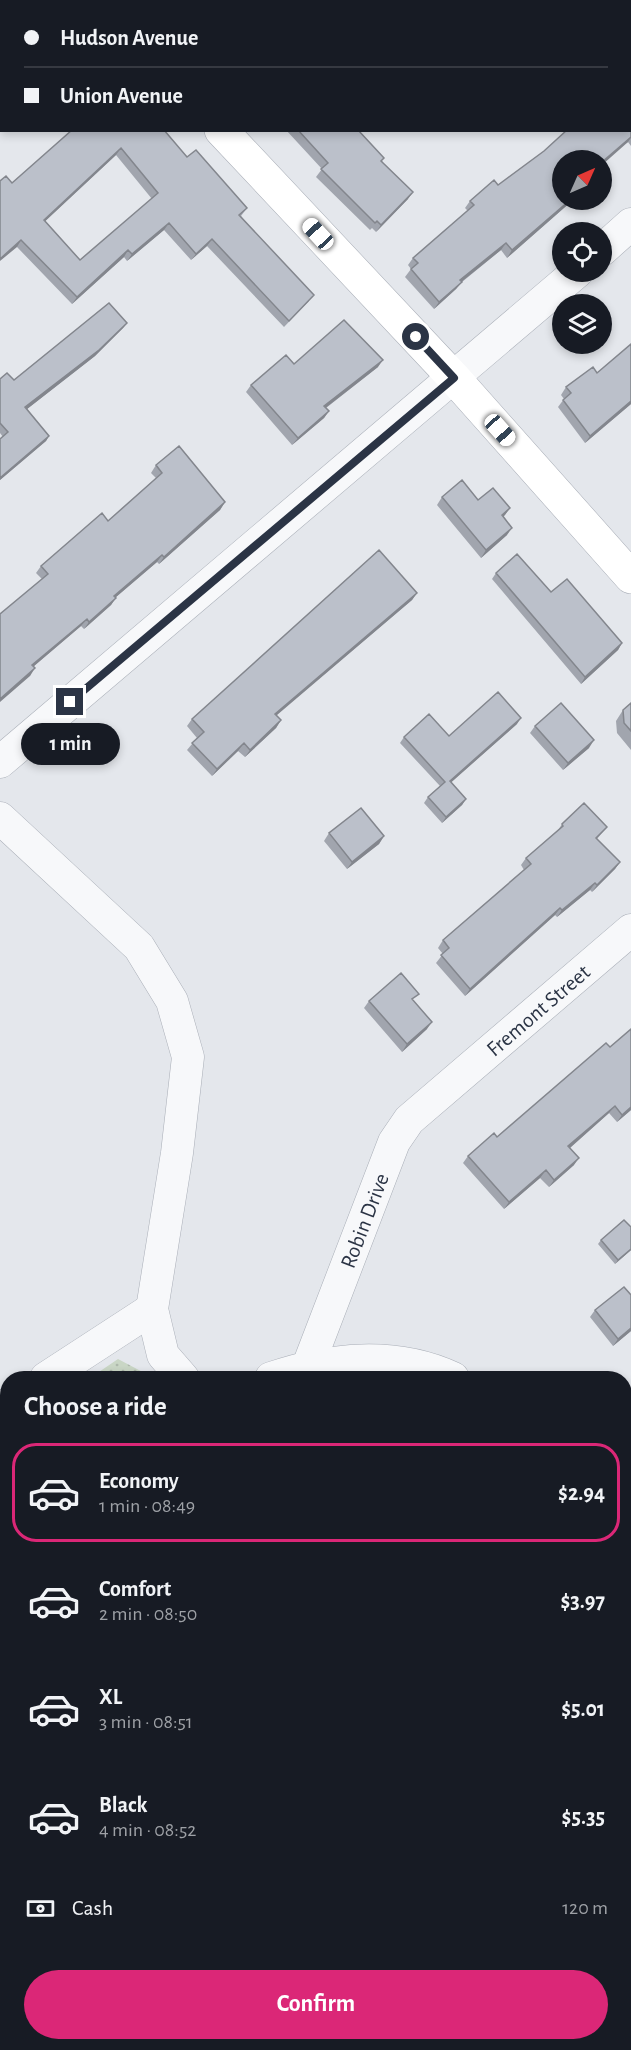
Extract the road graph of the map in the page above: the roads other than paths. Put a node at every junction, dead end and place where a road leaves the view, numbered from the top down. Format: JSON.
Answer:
{"nodes":[{"id":1,"x":223,"y":132,"type":"edge"},
{"id":2,"x":631,"y":224,"type":"edge"},
{"id":3,"x":612,"y":241,"type":"edge"},
{"id":4,"x":565,"y":282,"type":"edge"},
{"id":5,"x":454,"y":378,"type":"junction"},
{"id":6,"x":631,"y":577,"type":"edge"},
{"id":7,"x":0,"y":762,"type":"edge"},
{"id":8,"x":0,"y":818,"type":"edge"},
{"id":9,"x":631,"y":930,"type":"edge"},
{"id":10,"x":444,"y":1089,"type":"joint"},
{"id":11,"x":152,"y":1309,"type":"junction"},
{"id":12,"x":308,"y":1366,"type":"junction"},
{"id":13,"x":57,"y":1371,"type":"edge"},
{"id":14,"x":177,"y":1371,"type":"edge"},
{"id":15,"x":293,"y":1371,"type":"edge"},
{"id":16,"x":433,"y":1371,"type":"edge"}],
"edges":[{"from":1,"to":5,"type":"street"},
{"from":2,"to":3,"type":"street"},
{"from":4,"to":5,"type":"street"},
{"from":5,"to":6,"type":"street"},
{"from":5,"to":7,"type":"street"},
{"from":8,"to":11,"type":"street"},
{"from":9,"to":10,"type":"street","name":"Fremont Street"},
{"from":10,"to":12,"type":"street","name":"Robin Drive"},
{"from":11,"to":13,"type":"street"},
{"from":11,"to":14,"type":"street"},
{"from":12,"to":15,"type":"street"},
{"from":12,"to":16,"type":"street"}]}
